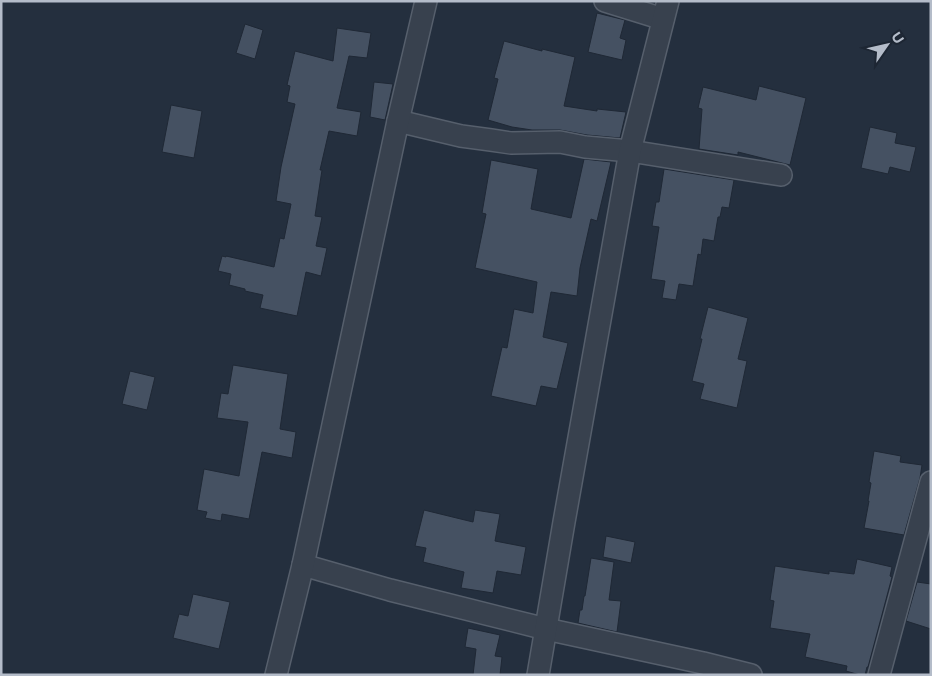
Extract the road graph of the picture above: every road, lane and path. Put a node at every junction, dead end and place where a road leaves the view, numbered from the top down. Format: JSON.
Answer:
{"nodes":[{"id":1,"x":426,"y":1,"type":"edge"},
{"id":2,"x":605,"y":1,"type":"edge"},
{"id":3,"x":666,"y":10,"type":"edge"},
{"id":4,"x":398,"y":121,"type":"junction"},
{"id":5,"x":630,"y":151,"type":"junction"},
{"id":6,"x":781,"y":175,"type":"dead end"},
{"id":7,"x":931,"y":482,"type":"edge"},
{"id":8,"x":926,"y":522,"type":"edge"},
{"id":9,"x":303,"y":566,"type":"junction"},
{"id":10,"x":546,"y":629,"type":"junction"},
{"id":11,"x":276,"y":675,"type":"edge"},
{"id":12,"x":538,"y":675,"type":"edge"},
{"id":13,"x":751,"y":675,"type":"edge"},
{"id":14,"x":879,"y":675,"type":"edge"}],
"edges":[{"from":1,"to":4,"type":"street"},
{"from":2,"to":3,"type":"street"},
{"from":3,"to":5,"type":"street"},
{"from":4,"to":5,"type":"street"},
{"from":4,"to":9,"type":"street"},
{"from":5,"to":6,"type":"street"},
{"from":5,"to":10,"type":"street"},
{"from":7,"to":8,"type":"street"},
{"from":8,"to":14,"type":"street"},
{"from":9,"to":10,"type":"street"},
{"from":9,"to":11,"type":"street"},
{"from":10,"to":12,"type":"street"},
{"from":10,"to":13,"type":"street"}]}
